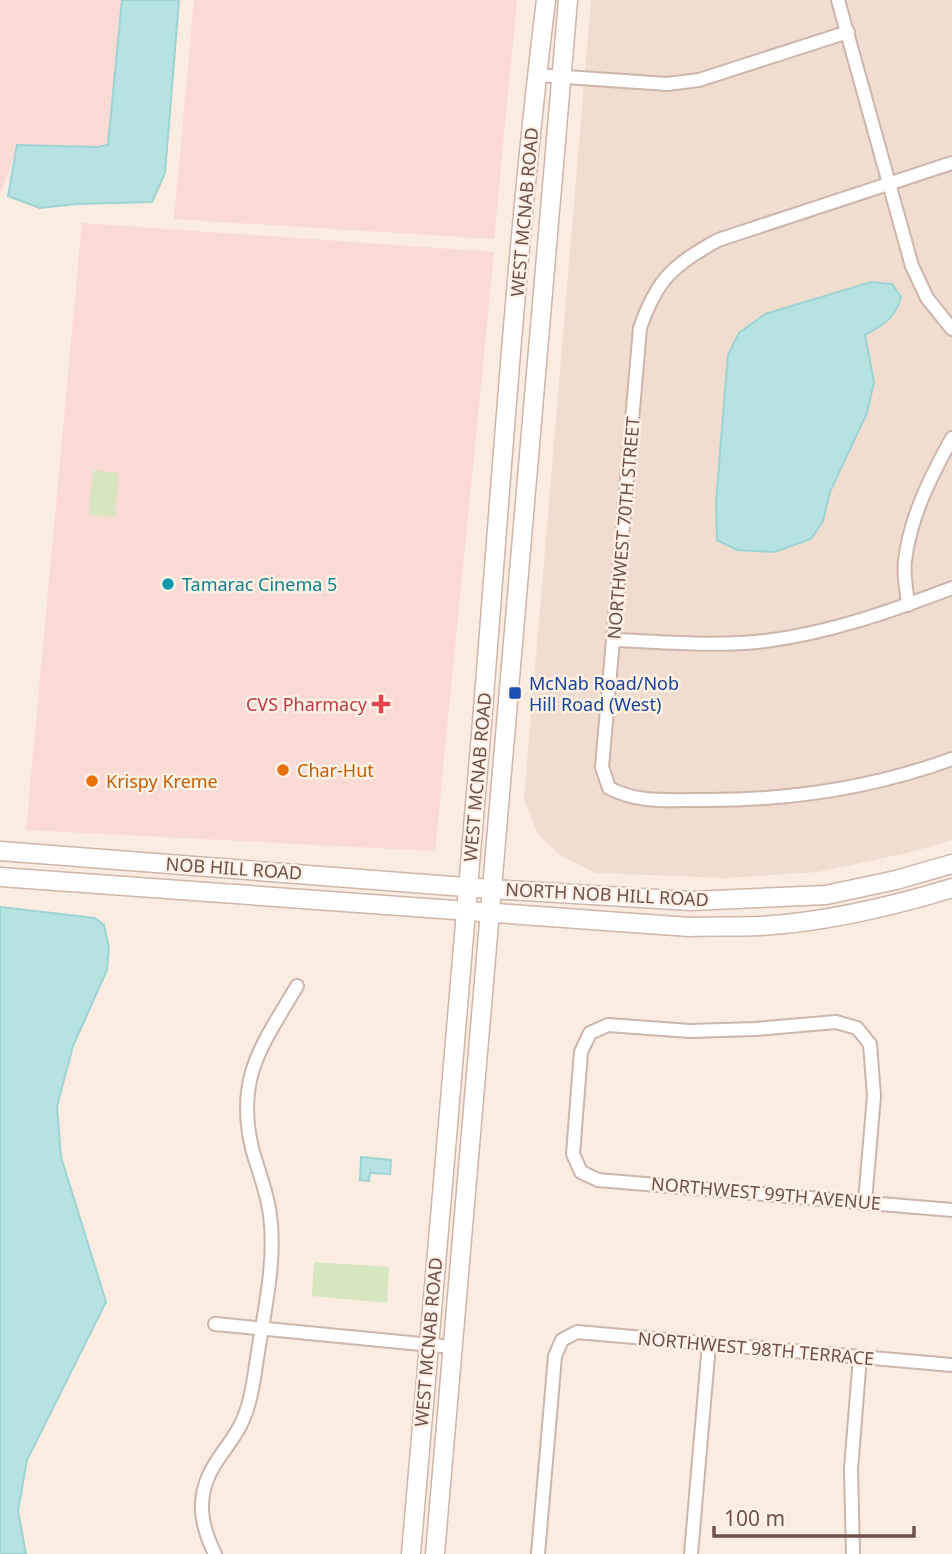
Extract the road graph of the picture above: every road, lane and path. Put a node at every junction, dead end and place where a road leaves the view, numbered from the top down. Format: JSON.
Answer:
{"nodes":[{"id":1,"x":545,"y":0,"type":"edge"},
{"id":2,"x":568,"y":0,"type":"edge"},
{"id":3,"x":838,"y":0,"type":"edge"},
{"id":4,"x":848,"y":32,"type":"junction"},
{"id":5,"x":537,"y":75,"type":"junction"},
{"id":6,"x":560,"y":78,"type":"junction"},
{"id":7,"x":952,"y":163,"type":"edge"},
{"id":8,"x":889,"y":183,"type":"junction"},
{"id":9,"x":952,"y":329,"type":"edge"},
{"id":10,"x":952,"y":438,"type":"edge"},
{"id":11,"x":952,"y":588,"type":"edge"},
{"id":12,"x":908,"y":605,"type":"junction"},
{"id":13,"x":614,"y":640,"type":"junction"},
{"id":14,"x":952,"y":758,"type":"edge"},
{"id":15,"x":0,"y":851,"type":"edge"},
{"id":16,"x":952,"y":864,"type":"edge"},
{"id":17,"x":0,"y":877,"type":"edge"},
{"id":18,"x":468,"y":887,"type":"junction"},
{"id":19,"x":952,"y":888,"type":"edge"},
{"id":20,"x":491,"y":889,"type":"junction"},
{"id":21,"x":466,"y":911,"type":"junction"},
{"id":22,"x":490,"y":912,"type":"junction"},
{"id":23,"x":297,"y":986,"type":"dead end"},
{"id":24,"x":865,"y":1201,"type":"junction"},
{"id":25,"x":952,"y":1210,"type":"edge"},
{"id":26,"x":215,"y":1324,"type":"dead end"},
{"id":27,"x":261,"y":1329,"type":"junction"},
{"id":28,"x":709,"y":1344,"type":"junction"},
{"id":29,"x":429,"y":1345,"type":"junction"},
{"id":30,"x":452,"y":1347,"type":"junction"},
{"id":31,"x":860,"y":1357,"type":"junction"},
{"id":32,"x":952,"y":1365,"type":"edge"},
{"id":33,"x":215,"y":1554,"type":"edge"},
{"id":34,"x":411,"y":1554,"type":"edge"},
{"id":35,"x":435,"y":1554,"type":"edge"},
{"id":36,"x":538,"y":1554,"type":"edge"},
{"id":37,"x":691,"y":1554,"type":"edge"},
{"id":38,"x":853,"y":1554,"type":"edge"}],
"edges":[{"from":1,"to":5,"type":"main road","name":"WEST MCNAB ROAD"},
{"from":2,"to":6,"type":"main road","name":"WEST MCNAB ROAD"},
{"from":3,"to":4,"type":"street"},
{"from":4,"to":6,"type":"street"},
{"from":4,"to":8,"type":"street"},
{"from":5,"to":6,"type":"street"},
{"from":5,"to":18,"type":"main road","name":"WEST MCNAB ROAD"},
{"from":6,"to":20,"type":"main road","name":"WEST MCNAB ROAD"},
{"from":7,"to":8,"type":"street"},
{"from":8,"to":9,"type":"street"},
{"from":8,"to":13,"type":"street","name":"NORTHWEST 70TH STREET"},
{"from":10,"to":12,"type":"street"},
{"from":11,"to":12,"type":"street"},
{"from":12,"to":13,"type":"street"},
{"from":13,"to":14,"type":"street","name":"NORTHWEST 70TH STREET"},
{"from":15,"to":18,"type":"main road","name":"NOB HILL ROAD"},
{"from":16,"to":20,"type":"main road","name":"NORTH NOB HILL ROAD"},
{"from":17,"to":21,"type":"main road","name":"NOB HILL ROAD"},
{"from":18,"to":20,"type":"main road","name":"NORTH NOB HILL ROAD"},
{"from":18,"to":21,"type":"main road","name":"WEST MCNAB ROAD"},
{"from":19,"to":22,"type":"main road","name":"NORTH NOB HILL ROAD"},
{"from":20,"to":22,"type":"main road","name":"WEST MCNAB ROAD"},
{"from":21,"to":22,"type":"main road","name":"NOB HILL ROAD"},
{"from":21,"to":29,"type":"main road","name":"WEST MCNAB ROAD"},
{"from":22,"to":30,"type":"main road","name":"WEST MCNAB ROAD"},
{"from":23,"to":27,"type":"street"},
{"from":24,"to":24,"type":"street","name":"NORTHWEST 99TH AVENUE"},
{"from":24,"to":25,"type":"street","name":"NORTHWEST 99TH AVENUE"},
{"from":26,"to":27,"type":"street"},
{"from":27,"to":29,"type":"street"},
{"from":27,"to":33,"type":"street"},
{"from":28,"to":31,"type":"street","name":"NORTHWEST 98TH TERRACE"},
{"from":28,"to":36,"type":"street","name":"NORTHWEST 98TH TERRACE"},
{"from":28,"to":37,"type":"street"},
{"from":29,"to":30,"type":"street"},
{"from":29,"to":34,"type":"main road","name":"WEST MCNAB ROAD"},
{"from":30,"to":35,"type":"main road","name":"WEST MCNAB ROAD"},
{"from":31,"to":32,"type":"street","name":"NORTHWEST 98TH TERRACE"},
{"from":31,"to":38,"type":"street"}]}
